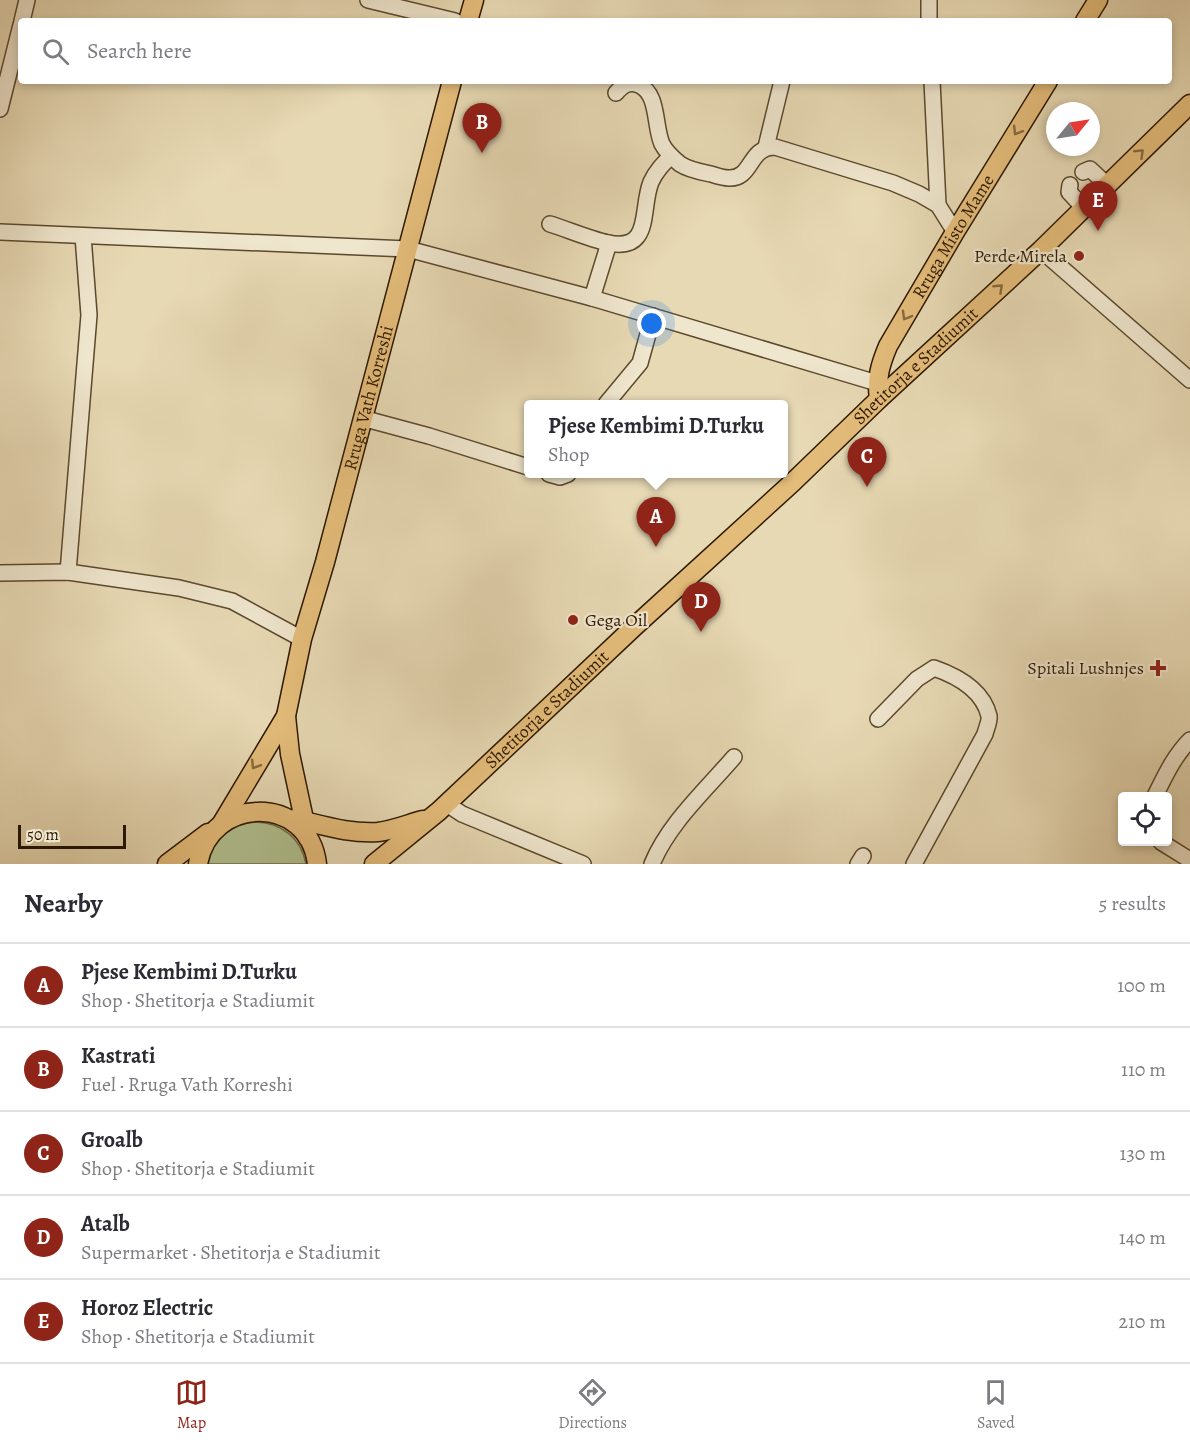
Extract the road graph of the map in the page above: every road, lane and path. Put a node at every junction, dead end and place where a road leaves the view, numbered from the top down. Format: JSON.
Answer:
{"nodes":[{"id":1,"x":27,"y":0,"type":"edge"},
{"id":2,"x":368,"y":0,"type":"edge"},
{"id":3,"x":474,"y":0,"type":"edge"},
{"id":4,"x":929,"y":0,"type":"edge"},
{"id":5,"x":1098,"y":0,"type":"edge"},
{"id":6,"x":23,"y":18,"type":"edge"},
{"id":7,"x":443,"y":18,"type":"edge"},
{"id":8,"x":469,"y":18,"type":"edge"},
{"id":9,"x":930,"y":18,"type":"edge"},
{"id":10,"x":1087,"y":18,"type":"edge"},
{"id":11,"x":18,"y":39,"type":"edge"},
{"id":12,"x":451,"y":84,"type":"edge"},
{"id":13,"x":627,"y":84,"type":"edge"},
{"id":14,"x":638,"y":84,"type":"edge"},
{"id":15,"x":781,"y":84,"type":"edge"},
{"id":16,"x":932,"y":84,"type":"edge"},
{"id":17,"x":1045,"y":84,"type":"edge"},
{"id":18,"x":615,"y":93,"type":"dead end"},
{"id":19,"x":1190,"y":104,"type":"edge"},
{"id":20,"x":0,"y":109,"type":"edge"},
{"id":21,"x":766,"y":147,"type":"junction"},
{"id":22,"x":671,"y":156,"type":"junction"},
{"id":23,"x":1083,"y":172,"type":"dead end"},
{"id":24,"x":1070,"y":185,"type":"dead end"},
{"id":25,"x":1107,"y":185,"type":"junction"},
{"id":26,"x":938,"y":204,"type":"junction"},
{"id":27,"x":1084,"y":208,"type":"junction"},
{"id":28,"x":550,"y":224,"type":"dead end"},
{"id":29,"x":0,"y":232,"type":"edge"},
{"id":30,"x":955,"y":232,"type":"junction"},
{"id":31,"x":83,"y":236,"type":"junction"},
{"id":32,"x":609,"y":243,"type":"junction"},
{"id":33,"x":408,"y":249,"type":"junction"},
{"id":34,"x":1041,"y":250,"type":"junction"},
{"id":35,"x":592,"y":298,"type":"junction"},
{"id":36,"x":653,"y":315,"type":"junction"},
{"id":37,"x":1190,"y":380,"type":"edge"},
{"id":38,"x":878,"y":391,"type":"junction"},
{"id":39,"x":610,"y":400,"type":"edge"},
{"id":40,"x":362,"y":418,"type":"junction"},
{"id":41,"x":524,"y":466,"type":"edge"},
{"id":42,"x":788,"y":477,"type":"edge"},
{"id":43,"x":787,"y":478,"type":"edge"},
{"id":44,"x":68,"y":572,"type":"junction"},
{"id":45,"x":0,"y":573,"type":"edge"},
{"id":46,"x":302,"y":639,"type":"junction"},
{"id":47,"x":286,"y":716,"type":"junction"},
{"id":48,"x":878,"y":719,"type":"dead end"},
{"id":49,"x":1190,"y":740,"type":"edge"},
{"id":50,"x":734,"y":757,"type":"dead end"},
{"id":51,"x":295,"y":781,"type":"junction"},
{"id":52,"x":1157,"y":792,"type":"edge"},
{"id":53,"x":447,"y":804,"type":"junction"},
{"id":54,"x":428,"y":819,"type":"junction"},
{"id":55,"x":217,"y":827,"type":"junction"},
{"id":56,"x":306,"y":830,"type":"junction"},
{"id":57,"x":351,"y":831,"type":"junction"},
{"id":58,"x":1167,"y":846,"type":"edge"},
{"id":59,"x":1190,"y":860,"type":"edge"},
{"id":60,"x":167,"y":864,"type":"edge"},
{"id":61,"x":198,"y":864,"type":"edge"},
{"id":62,"x":317,"y":864,"type":"edge"},
{"id":63,"x":374,"y":864,"type":"edge"},
{"id":64,"x":583,"y":864,"type":"edge"},
{"id":65,"x":652,"y":864,"type":"edge"},
{"id":66,"x":914,"y":864,"type":"edge"}],
"edges":[{"from":1,"to":6,"type":"street"},
{"from":2,"to":7,"type":"street"},
{"from":3,"to":8,"type":"main road"},
{"from":4,"to":9,"type":"street"},
{"from":5,"to":10,"type":"main road"},
{"from":11,"to":20,"type":"street"},
{"from":12,"to":33,"type":"main road","name":"Rruga Vath Korreshi"},
{"from":13,"to":18,"type":"street"},
{"from":14,"to":22,"type":"street"},
{"from":15,"to":21,"type":"street"},
{"from":16,"to":26,"type":"street"},
{"from":17,"to":30,"type":"main road","name":"Rruga Misto Mame","one_way":true},
{"from":25,"to":19,"type":"main road","name":"Shetitorja e Stadiumit","one_way":true},
{"from":21,"to":22,"type":"street"},
{"from":21,"to":26,"type":"street"},
{"from":22,"to":32,"type":"street"},
{"from":23,"to":25,"type":"street"},
{"from":24,"to":27,"type":"street"},
{"from":25,"to":27,"type":"main road","name":"Shetitorja e Stadiumit"},
{"from":26,"to":30,"type":"street"},
{"from":27,"to":34,"type":"main road","name":"Shetitorja e Stadiumit"},
{"from":28,"to":32,"type":"street"},
{"from":29,"to":31,"type":"street"},
{"from":30,"to":38,"type":"main road","name":"Rruga Misto Mame","one_way":true},
{"from":31,"to":33,"type":"street"},
{"from":31,"to":44,"type":"street"},
{"from":32,"to":35,"type":"street"},
{"from":33,"to":35,"type":"street"},
{"from":33,"to":40,"type":"main road","name":"Rruga Vath Korreshi"},
{"from":34,"to":37,"type":"street"},
{"from":38,"to":34,"type":"main road","name":"Shetitorja e Stadiumit","one_way":true},
{"from":35,"to":36,"type":"street"},
{"from":36,"to":38,"type":"street"},
{"from":36,"to":39,"type":"street"},
{"from":38,"to":42,"type":"main road","name":"Shetitorja e Stadiumit"},
{"from":40,"to":41,"type":"street"},
{"from":40,"to":46,"type":"main road","name":"Rruga Vath Korreshi"},
{"from":43,"to":53,"type":"main road","name":"Shetitorja e Stadiumit"},
{"from":44,"to":45,"type":"street"},
{"from":44,"to":46,"type":"street"},
{"from":46,"to":47,"type":"main road","name":"Rruga Vath Korreshi"},
{"from":47,"to":51,"type":"main road","name":"Rruga Vath Korreshi"},
{"from":47,"to":55,"type":"main road","name":"Rruga Vath Korreshi","one_way":true},
{"from":48,"to":66,"type":"street"},
{"from":49,"to":52,"type":"street"},
{"from":50,"to":65,"type":"street"},
{"from":51,"to":56,"type":"main road","name":"Rruga Vath Korreshi"},
{"from":51,"to":57,"type":"main road"},
{"from":53,"to":54,"type":"main road","name":"Shetitorja e Stadiumit"},
{"from":53,"to":64,"type":"street"},
{"from":54,"to":57,"type":"main road","name":"Shetitorja e Stadiumit"},
{"from":54,"to":63,"type":"main road","name":"Shetitorja e Stadiumit"},
{"from":55,"to":56,"type":"main road"},
{"from":55,"to":60,"type":"main road"},
{"from":55,"to":61,"type":"main road","name":"Rruga Vath Korreshi"},
{"from":56,"to":57,"type":"main road","name":"Shetitorja e Stadiumit"},
{"from":56,"to":62,"type":"main road","name":"Rruga Vath Korreshi"},
{"from":58,"to":59,"type":"street"}]}
